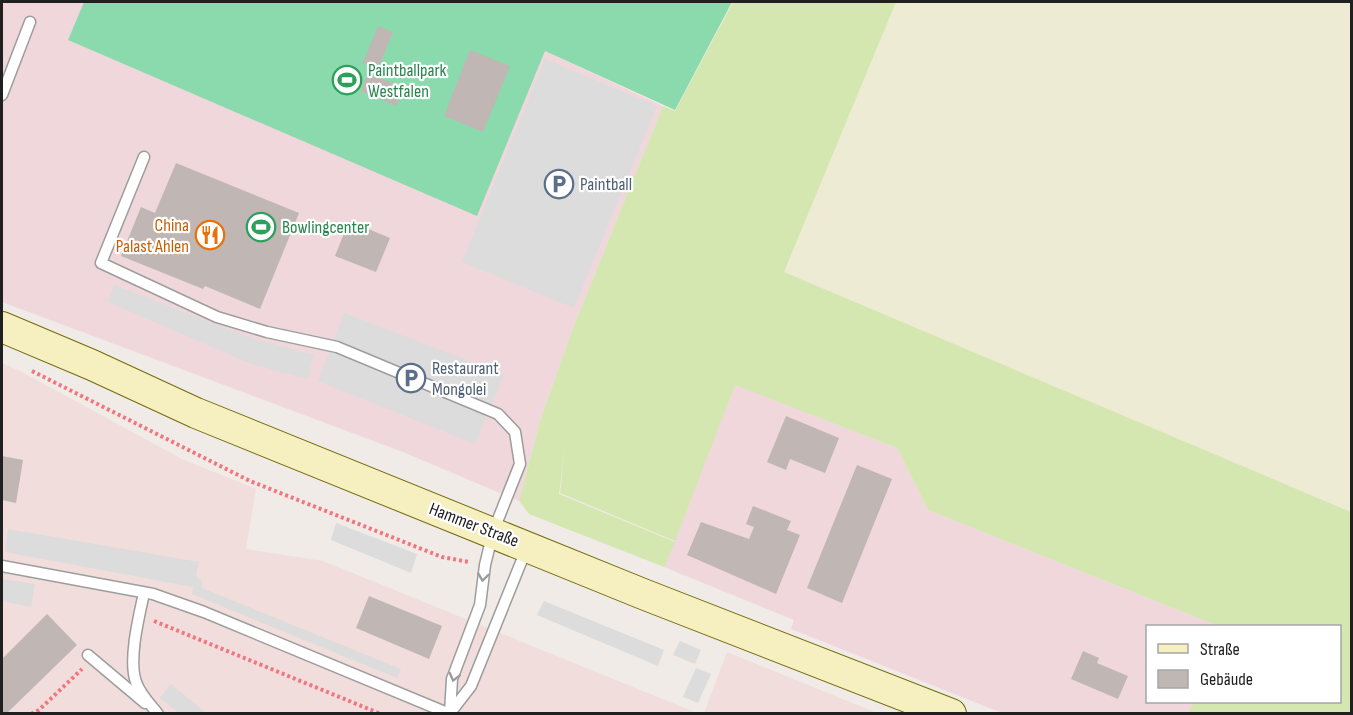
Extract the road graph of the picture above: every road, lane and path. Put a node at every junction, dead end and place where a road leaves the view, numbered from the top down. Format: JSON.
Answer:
{"nodes":[{"id":1,"x":30,"y":22,"type":"dead end"},
{"id":2,"x":2,"y":94,"type":"edge"},
{"id":3,"x":144,"y":157,"type":"dead end"},
{"id":4,"x":2,"y":327,"type":"edge"},
{"id":5,"x":32,"y":371,"type":"dead end"},
{"id":6,"x":493,"y":532,"type":"junction"},
{"id":7,"x":528,"y":546,"type":"junction"},
{"id":8,"x":485,"y":565,"type":"junction"},
{"id":9,"x":2,"y":566,"type":"edge"},
{"id":10,"x":144,"y":592,"type":"junction"},
{"id":11,"x":139,"y":615,"type":"junction"},
{"id":12,"x":91,"y":657,"type":"joint"},
{"id":13,"x":31,"y":714,"type":"edge"},
{"id":14,"x":158,"y":714,"type":"edge"},
{"id":15,"x":381,"y":714,"type":"edge"},
{"id":16,"x":450,"y":714,"type":"edge"},
{"id":17,"x":951,"y":714,"type":"edge"}],
"edges":[{"from":1,"to":2,"type":"lane"},
{"from":3,"to":6,"type":"lane"},
{"from":4,"to":6,"type":"main road","name":"Hammer Straße"},
{"from":5,"to":8,"type":"path"},
{"from":6,"to":7,"type":"main road","name":"Hammer Straße"},
{"from":6,"to":8,"type":"lane"},
{"from":7,"to":16,"type":"lane"},
{"from":7,"to":17,"type":"main road","name":"Hammer Straße"},
{"from":8,"to":16,"type":"lane","one_way":true},
{"from":9,"to":10,"type":"lane"},
{"from":10,"to":11,"type":"lane"},
{"from":10,"to":16,"type":"lane"},
{"from":11,"to":14,"type":"lane"},
{"from":11,"to":15,"type":"path"},
{"from":12,"to":13,"type":"path"},
{"from":12,"to":14,"type":"lane"}]}
